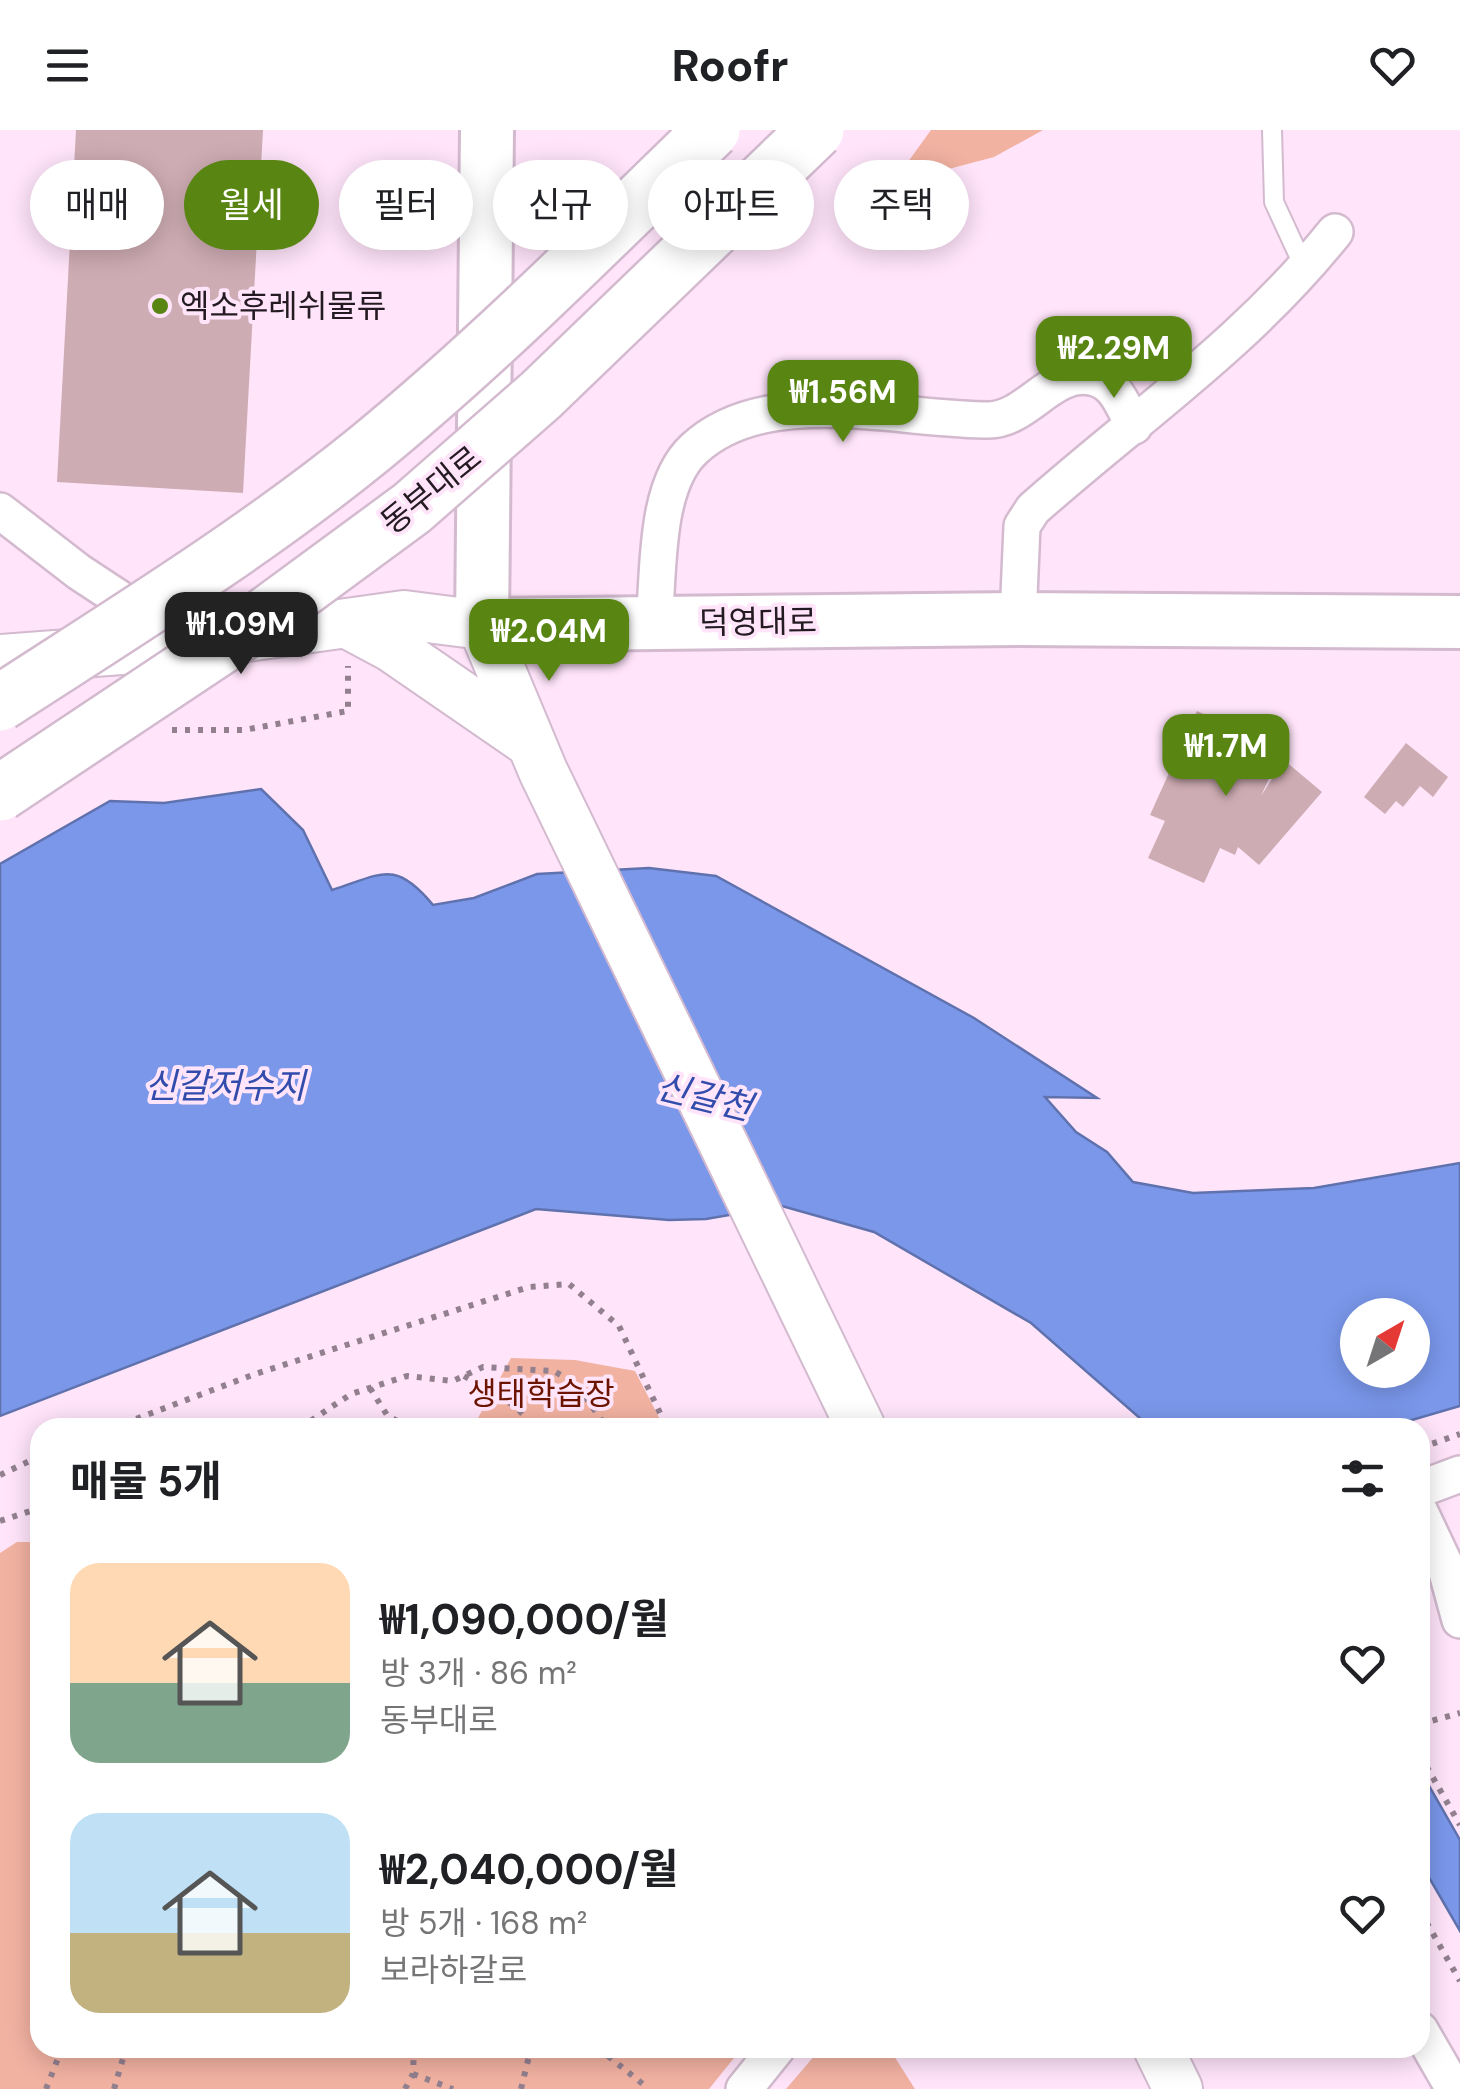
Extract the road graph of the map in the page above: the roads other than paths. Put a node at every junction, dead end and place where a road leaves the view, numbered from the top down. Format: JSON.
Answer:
{"nodes":[{"id":1,"x":487,"y":130,"type":"edge"},
{"id":2,"x":712,"y":130,"type":"edge"},
{"id":3,"x":816,"y":130,"type":"edge"},
{"id":4,"x":1272,"y":130,"type":"edge"},
{"id":5,"x":1335,"y":232,"type":"dead end"},
{"id":6,"x":1305,"y":270,"type":"junction"},
{"id":7,"x":1134,"y":426,"type":"junction"},
{"id":8,"x":0,"y":511,"type":"edge"},
{"id":9,"x":1018,"y":619,"type":"junction"},
{"id":10,"x":1460,"y":622,"type":"edge"},
{"id":11,"x":348,"y":624,"type":"junction"},
{"id":12,"x":654,"y":624,"type":"junction"},
{"id":13,"x":482,"y":626,"type":"junction"},
{"id":14,"x":189,"y":645,"type":"junction"},
{"id":15,"x":0,"y":660,"type":"edge"},
{"id":16,"x":0,"y":703,"type":"edge"},
{"id":17,"x":537,"y":758,"type":"junction"},
{"id":18,"x":0,"y":792,"type":"edge"},
{"id":19,"x":855,"y":1418,"type":"edge"},
{"id":20,"x":1460,"y":1474,"type":"edge"},
{"id":21,"x":1430,"y":1485,"type":"edge"},
{"id":22,"x":1430,"y":1529,"type":"edge"},
{"id":23,"x":1453,"y":1569,"type":"edge"},
{"id":24,"x":1460,"y":1620,"type":"edge"},
{"id":25,"x":1430,"y":2047,"type":"edge"},
{"id":26,"x":769,"y":2058,"type":"edge"},
{"id":27,"x":1163,"y":2058,"type":"edge"},
{"id":28,"x":744,"y":2089,"type":"edge"},
{"id":29,"x":1178,"y":2089,"type":"edge"},
{"id":30,"x":1454,"y":2089,"type":"edge"}],
"edges":[{"from":1,"to":13,"type":"main road"},
{"from":2,"to":16,"type":"highway","bridge":true},
{"from":3,"to":18,"type":"highway","name":"동부대로","bridge":true},
{"from":4,"to":6,"type":"lane"},
{"from":5,"to":6,"type":"street"},
{"from":6,"to":7,"type":"street"},
{"from":7,"to":9,"type":"street"},
{"from":7,"to":12,"type":"street"},
{"from":8,"to":14,"type":"street"},
{"from":9,"to":10,"type":"main road","name":"덕영대로"},
{"from":9,"to":12,"type":"main road","name":"덕영대로"},
{"from":11,"to":13,"type":"main road","name":"덕영대로"},
{"from":11,"to":14,"type":"main road","name":"덕영대로"},
{"from":11,"to":17,"type":"main road"},
{"from":12,"to":13,"type":"main road","name":"덕영대로"},
{"from":13,"to":17,"type":"main road"},
{"from":14,"to":15,"type":"main road","name":"덕영대로"},
{"from":17,"to":19,"type":"main road"},
{"from":20,"to":21,"type":"street"},
{"from":22,"to":23,"type":"street"},
{"from":23,"to":24,"type":"street"},
{"from":25,"to":30,"type":"street"},
{"from":26,"to":28,"type":"street"},
{"from":27,"to":29,"type":"main road"}]}
